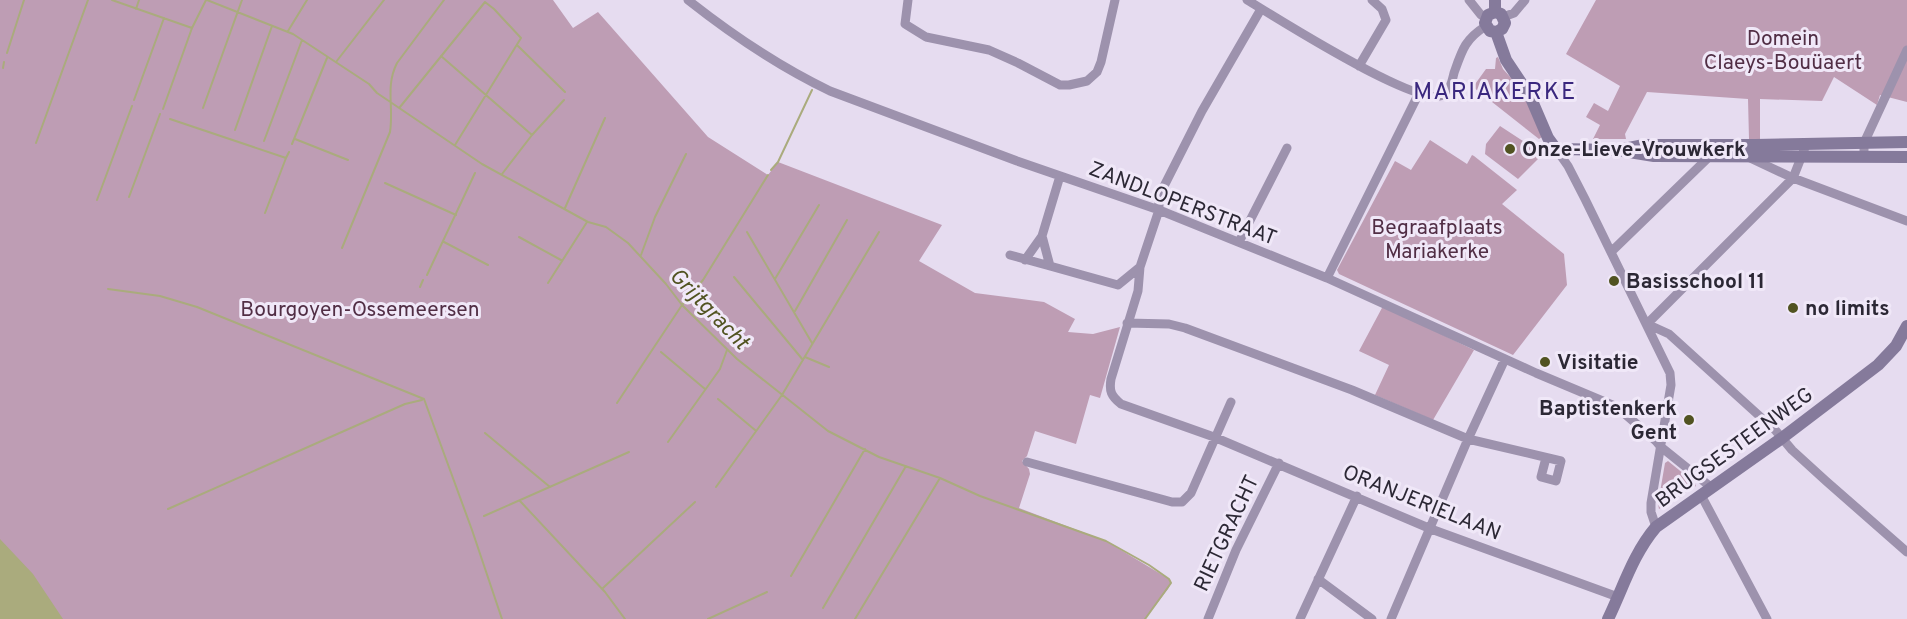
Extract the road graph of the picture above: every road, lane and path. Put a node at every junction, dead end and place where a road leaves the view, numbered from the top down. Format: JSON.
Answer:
{"nodes":[{"id":1,"x":688,"y":0,"type":"edge"},
{"id":2,"x":908,"y":0,"type":"edge"},
{"id":3,"x":1115,"y":0,"type":"edge"},
{"id":4,"x":1247,"y":0,"type":"edge"},
{"id":5,"x":1372,"y":0,"type":"edge"},
{"id":6,"x":1469,"y":0,"type":"edge"},
{"id":7,"x":1525,"y":0,"type":"edge"},
{"id":8,"x":1261,"y":9,"type":"junction"},
{"id":9,"x":1494,"y":17,"type":"edge"},
{"id":10,"x":1907,"y":51,"type":"edge"},
{"id":11,"x":1359,"y":66,"type":"junction"},
{"id":12,"x":1419,"y":93,"type":"junction"},
{"id":13,"x":1907,"y":142,"type":"edge"},
{"id":14,"x":1864,"y":143,"type":"junction"},
{"id":15,"x":1721,"y":145,"type":"junction"},
{"id":16,"x":1287,"y":148,"type":"dead end"},
{"id":17,"x":1556,"y":149,"type":"junction"},
{"id":18,"x":1619,"y":150,"type":"junction"},
{"id":19,"x":1804,"y":150,"type":"junction"},
{"id":20,"x":1743,"y":155,"type":"junction"},
{"id":21,"x":1710,"y":156,"type":"junction"},
{"id":22,"x":1864,"y":157,"type":"junction"},
{"id":23,"x":1907,"y":157,"type":"edge"},
{"id":24,"x":1060,"y":176,"type":"junction"},
{"id":25,"x":1793,"y":178,"type":"junction"},
{"id":26,"x":1159,"y":210,"type":"junction"},
{"id":27,"x":1907,"y":221,"type":"edge"},
{"id":28,"x":1042,"y":236,"type":"junction"},
{"id":29,"x":1239,"y":242,"type":"junction"},
{"id":30,"x":1611,"y":252,"type":"junction"},
{"id":31,"x":1010,"y":255,"type":"dead end"},
{"id":32,"x":1026,"y":260,"type":"junction"},
{"id":33,"x":1050,"y":266,"type":"junction"},
{"id":34,"x":1140,"y":267,"type":"junction"},
{"id":35,"x":1327,"y":278,"type":"junction"},
{"id":36,"x":1118,"y":285,"type":"junction"},
{"id":37,"x":1138,"y":291,"type":"junction"},
{"id":38,"x":1127,"y":323,"type":"junction"},
{"id":39,"x":1647,"y":324,"type":"junction"},
{"id":40,"x":1907,"y":326,"type":"edge"},
{"id":41,"x":1505,"y":359,"type":"junction"},
{"id":42,"x":1231,"y":402,"type":"dead end"},
{"id":43,"x":1215,"y":437,"type":"junction"},
{"id":44,"x":1782,"y":438,"type":"junction"},
{"id":45,"x":1468,"y":439,"type":"junction"},
{"id":46,"x":1661,"y":447,"type":"junction"},
{"id":47,"x":1546,"y":458,"type":"dead end"},
{"id":48,"x":1027,"y":462,"type":"dead end"},
{"id":49,"x":1279,"y":463,"type":"junction"},
{"id":50,"x":1706,"y":492,"type":"junction"},
{"id":51,"x":1356,"y":496,"type":"junction"},
{"id":52,"x":1656,"y":527,"type":"junction"},
{"id":53,"x":1431,"y":528,"type":"junction"},
{"id":54,"x":1907,"y":552,"type":"edge"},
{"id":55,"x":1318,"y":579,"type":"junction"},
{"id":56,"x":1618,"y":597,"type":"junction"},
{"id":57,"x":1208,"y":619,"type":"edge"},
{"id":58,"x":1300,"y":619,"type":"edge"},
{"id":59,"x":1372,"y":619,"type":"edge"},
{"id":60,"x":1391,"y":619,"type":"edge"},
{"id":61,"x":1608,"y":619,"type":"edge"},
{"id":62,"x":1767,"y":619,"type":"edge"}],
"edges":[{"from":1,"to":24,"type":"street","name":"ZANDLOPERSTRAAT"},
{"from":2,"to":3,"type":"street"},
{"from":4,"to":8,"type":"street"},
{"from":5,"to":11,"type":"street"},
{"from":6,"to":9,"type":"street"},
{"from":7,"to":9,"type":"street"},
{"from":8,"to":11,"type":"street"},
{"from":8,"to":26,"type":"street","name":"ORANJERIELAAN"},
{"from":9,"to":12,"type":"street"},
{"from":9,"to":17,"type":"street"},
{"from":10,"to":14,"type":"street"},
{"from":11,"to":12,"type":"street"},
{"from":12,"to":35,"type":"street"},
{"from":13,"to":14,"type":"street"},
{"from":14,"to":19,"type":"street"},
{"from":14,"to":22,"type":"street"},
{"from":15,"to":18,"type":"street"},
{"from":15,"to":19,"type":"street"},
{"from":15,"to":21,"type":"street"},
{"from":16,"to":29,"type":"street"},
{"from":17,"to":18,"type":"street"},
{"from":17,"to":30,"type":"street"},
{"from":18,"to":21,"type":"street"},
{"from":19,"to":20,"type":"street"},
{"from":19,"to":22,"type":"street"},
{"from":19,"to":25,"type":"street"},
{"from":20,"to":21,"type":"street"},
{"from":20,"to":25,"type":"street"},
{"from":21,"to":30,"type":"street"},
{"from":22,"to":23,"type":"street"},
{"from":24,"to":26,"type":"street","name":"ZANDLOPERSTRAAT"},
{"from":24,"to":28,"type":"street"},
{"from":25,"to":27,"type":"street"},
{"from":25,"to":39,"type":"street"},
{"from":26,"to":29,"type":"street","name":"ZANDLOPERSTRAAT"},
{"from":26,"to":34,"type":"street","name":"ORANJERIELAAN"},
{"from":28,"to":32,"type":"street"},
{"from":28,"to":33,"type":"street"},
{"from":29,"to":35,"type":"street","name":"ZANDLOPERSTRAAT"},
{"from":30,"to":39,"type":"street"},
{"from":31,"to":32,"type":"street"},
{"from":32,"to":33,"type":"street"},
{"from":33,"to":36,"type":"street"},
{"from":34,"to":36,"type":"street"},
{"from":34,"to":37,"type":"street","name":"ORANJERIELAAN"},
{"from":35,"to":41,"type":"street","name":"ZANDLOPERSTRAAT"},
{"from":36,"to":37,"type":"street"},
{"from":37,"to":38,"type":"street","name":"ORANJERIELAAN"},
{"from":38,"to":43,"type":"street","name":"ORANJERIELAAN"},
{"from":38,"to":45,"type":"street"},
{"from":39,"to":44,"type":"street"},
{"from":39,"to":46,"type":"street"},
{"from":40,"to":44,"type":"street","name":"BRUGSESTEENWEG"},
{"from":41,"to":45,"type":"street"},
{"from":41,"to":46,"type":"street","name":"ZANDLOPERSTRAAT"},
{"from":42,"to":43,"type":"street"},
{"from":43,"to":48,"type":"street"},
{"from":43,"to":49,"type":"street","name":"ORANJERIELAAN"},
{"from":44,"to":50,"type":"street","name":"BRUGSESTEENWEG"},
{"from":44,"to":54,"type":"street"},
{"from":45,"to":47,"type":"street"},
{"from":45,"to":53,"type":"street"},
{"from":46,"to":50,"type":"street","name":"ZANDLOPERSTRAAT"},
{"from":46,"to":52,"type":"street"},
{"from":49,"to":51,"type":"street","name":"ORANJERIELAAN"},
{"from":49,"to":57,"type":"street","name":"RIETGRACHT"},
{"from":50,"to":52,"type":"street","name":"BRUGSESTEENWEG"},
{"from":50,"to":62,"type":"street"},
{"from":51,"to":53,"type":"street","name":"ORANJERIELAAN"},
{"from":51,"to":55,"type":"street"},
{"from":52,"to":56,"type":"street","name":"BRUGSESTEENWEG"},
{"from":53,"to":56,"type":"street","name":"ORANJERIELAAN"},
{"from":53,"to":60,"type":"street"},
{"from":55,"to":58,"type":"street"},
{"from":55,"to":59,"type":"street"},
{"from":56,"to":61,"type":"street","name":"BRUGSESTEENWEG"}]}
